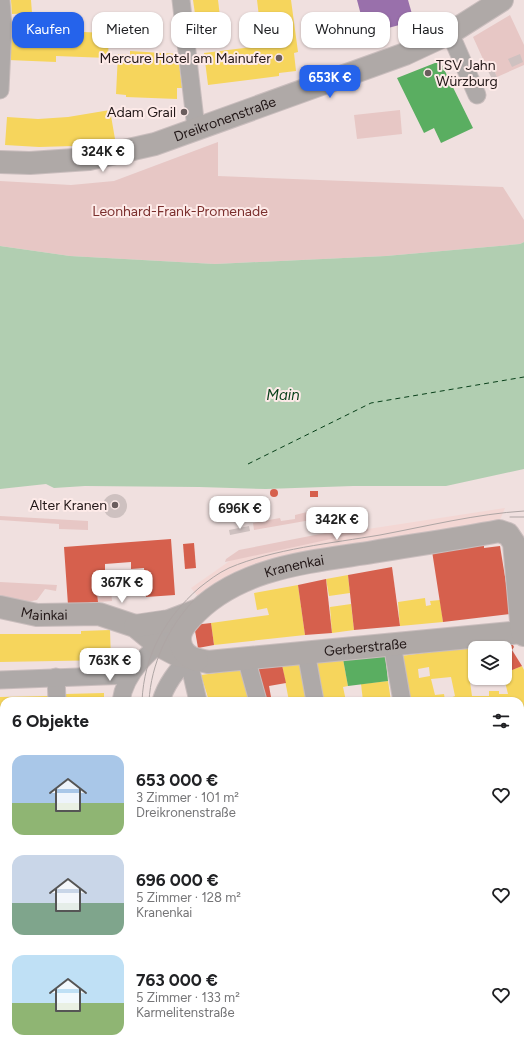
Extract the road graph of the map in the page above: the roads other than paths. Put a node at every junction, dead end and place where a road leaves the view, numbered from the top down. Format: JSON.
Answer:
{"nodes":[{"id":1,"x":1,"y":0,"type":"edge"},
{"id":2,"x":181,"y":0,"type":"edge"},
{"id":3,"x":502,"y":0,"type":"edge"},
{"id":4,"x":458,"y":28,"type":"edge"},
{"id":5,"x":416,"y":48,"type":"edge"},
{"id":6,"x":457,"y":48,"type":"edge"},
{"id":7,"x":0,"y":90,"type":"edge"},
{"id":8,"x":478,"y":95,"type":"dead end"},
{"id":9,"x":196,"y":128,"type":"junction"},
{"id":10,"x":0,"y":162,"type":"edge"},
{"id":11,"x":524,"y":555,"type":"edge"},
{"id":12,"x":518,"y":588,"type":"junction"},
{"id":13,"x":0,"y":607,"type":"edge"},
{"id":14,"x":198,"y":610,"type":"junction"},
{"id":15,"x":135,"y":626,"type":"junction"},
{"id":16,"x":523,"y":633,"type":"edge"},
{"id":17,"x":392,"y":644,"type":"junction"},
{"id":18,"x":158,"y":645,"type":"junction"},
{"id":19,"x":306,"y":652,"type":"junction"},
{"id":20,"x":246,"y":658,"type":"junction"},
{"id":21,"x":198,"y":660,"type":"junction"},
{"id":22,"x":130,"y":674,"type":"junction"},
{"id":23,"x":56,"y":677,"type":"junction"},
{"id":24,"x":0,"y":680,"type":"edge"},
{"id":25,"x":57,"y":697,"type":"edge"},
{"id":26,"x":122,"y":697,"type":"edge"},
{"id":27,"x":161,"y":697,"type":"edge"},
{"id":28,"x":198,"y":697,"type":"edge"},
{"id":29,"x":257,"y":697,"type":"edge"},
{"id":30,"x":314,"y":697,"type":"edge"},
{"id":31,"x":401,"y":697,"type":"edge"}],
"edges":[{"from":1,"to":7,"type":"street"},
{"from":2,"to":9,"type":"street"},
{"from":3,"to":4,"type":"street","name":"Dreikronenstraße"},
{"from":5,"to":9,"type":"street","name":"Dreikronenstraße"},
{"from":6,"to":8,"type":"street"},
{"from":9,"to":10,"type":"street","name":"Dreikronenstraße"},
{"from":11,"to":12,"type":"street"},
{"from":12,"to":14,"type":"street","name":"Kranenkai"},
{"from":12,"to":16,"type":"street"},
{"from":13,"to":15,"type":"street","name":"Mainkai"},
{"from":14,"to":15,"type":"street","name":"Mainkai"},
{"from":14,"to":18,"type":"street","name":"Kranenkai"},
{"from":14,"to":21,"type":"street","name":"Gerberstraße"},
{"from":15,"to":18,"type":"street","name":"Mainkai"},
{"from":16,"to":17,"type":"street","name":"Gerberstraße"},
{"from":17,"to":19,"type":"street","name":"Gerberstraße"},
{"from":17,"to":31,"type":"street"},
{"from":18,"to":21,"type":"street","name":"Gerberstraße"},
{"from":18,"to":22,"type":"street","name":"Kranenkai"},
{"from":19,"to":20,"type":"street","name":"Gerberstraße"},
{"from":19,"to":30,"type":"street"},
{"from":20,"to":21,"type":"street","name":"Gerberstraße"},
{"from":20,"to":29,"type":"street"},
{"from":21,"to":27,"type":"street"},
{"from":21,"to":28,"type":"street"},
{"from":22,"to":23,"type":"street"},
{"from":22,"to":26,"type":"street"},
{"from":23,"to":24,"type":"street"},
{"from":23,"to":25,"type":"street"}]}
